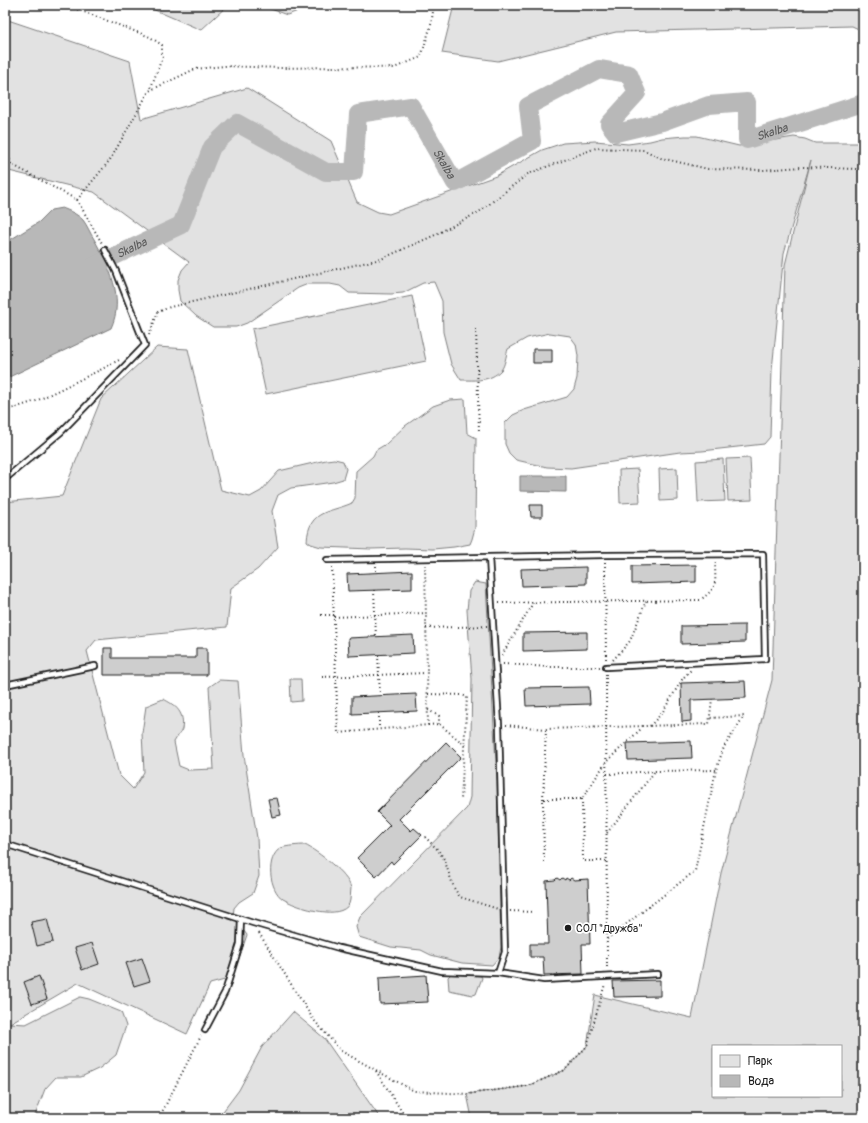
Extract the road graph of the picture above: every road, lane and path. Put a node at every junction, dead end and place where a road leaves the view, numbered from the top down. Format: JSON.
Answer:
{"nodes":[{"id":1,"x":66,"y":5,"type":"edge"},
{"id":2,"x":434,"y":5,"type":"edge"},
{"id":3,"x":149,"y":91,"type":"junction"},
{"id":4,"x":5,"y":144,"type":"edge"},
{"id":5,"x":863,"y":171,"type":"edge"},
{"id":6,"x":77,"y":200,"type":"junction"},
{"id":7,"x":105,"y":250,"type":"joint"},
{"id":8,"x":476,"y":329,"type":"dead end"},
{"id":9,"x":146,"y":345,"type":"junction"},
{"id":10,"x":126,"y":356,"type":"dead end"},
{"id":11,"x":5,"y":411,"type":"edge"},
{"id":12,"x":479,"y":432,"type":"dead end"},
{"id":13,"x":5,"y":479,"type":"edge"},
{"id":14,"x":715,"y":554,"type":"junction"},
{"id":15,"x":489,"y":557,"type":"junction"},
{"id":16,"x":425,"y":558,"type":"junction"},
{"id":17,"x":329,"y":560,"type":"joint"},
{"id":18,"x":374,"y":590,"type":"dead end"},
{"id":19,"x":646,"y":601,"type":"junction"},
{"id":20,"x":534,"y":602,"type":"junction"},
{"id":21,"x":492,"y":603,"type":"junction"},
{"id":22,"x":426,"y":613,"type":"junction"},
{"id":23,"x":322,"y":615,"type":"dead end"},
{"id":24,"x":375,"y":615,"type":"junction"},
{"id":25,"x":334,"y":616,"type":"junction"},
{"id":26,"x":494,"y":626,"type":"junction"},
{"id":27,"x":426,"y":628,"type":"junction"},
{"id":28,"x":376,"y":637,"type":"dead end"},
{"id":29,"x":378,"y":655,"type":"dead end"},
{"id":30,"x":699,"y":662,"type":"junction"},
{"id":31,"x":496,"y":663,"type":"junction"},
{"id":32,"x":95,"y":666,"type":"dead end"},
{"id":33,"x":606,"y":667,"type":"junction"},
{"id":34,"x":427,"y":673,"type":"junction"},
{"id":35,"x":379,"y":675,"type":"junction"},
{"id":36,"x":336,"y":676,"type":"junction"},
{"id":37,"x":322,"y":677,"type":"dead end"},
{"id":38,"x":5,"y":685,"type":"edge"},
{"id":39,"x":427,"y":694,"type":"junction"},
{"id":40,"x":380,"y":695,"type":"dead end"},
{"id":41,"x":712,"y":699,"type":"dead end"},
{"id":42,"x":428,"y":710,"type":"junction"},
{"id":43,"x":379,"y":713,"type":"dead end"},
{"id":44,"x":709,"y":718,"type":"junction"},
{"id":45,"x":439,"y":724,"type":"junction"},
{"id":46,"x":428,"y":725,"type":"junction"},
{"id":47,"x":499,"y":725,"type":"junction"},
{"id":48,"x":643,"y":727,"type":"junction"},
{"id":49,"x":649,"y":727,"type":"junction"},
{"id":50,"x":379,"y":729,"type":"junction"},
{"id":51,"x":546,"y":729,"type":"junction"},
{"id":52,"x":465,"y":746,"type":"junction"},
{"id":53,"x":716,"y":770,"type":"junction"},
{"id":54,"x":655,"y":771,"type":"junction"},
{"id":55,"x":606,"y":774,"type":"dead end"},
{"id":56,"x":543,"y":799,"type":"junction"},
{"id":57,"x":582,"y":799,"type":"junction"},
{"id":58,"x":462,"y":800,"type":"dead end"},
{"id":59,"x":607,"y":833,"type":"dead end"},
{"id":60,"x":425,"y":836,"type":"dead end"},
{"id":61,"x":5,"y":844,"type":"edge"},
{"id":62,"x":607,"y":861,"type":"dead end"},
{"id":63,"x":544,"y":862,"type":"dead end"},
{"id":64,"x":504,"y":911,"type":"junction"},
{"id":65,"x":534,"y":912,"type":"dead end"},
{"id":66,"x":241,"y":919,"type":"junction"},
{"id":67,"x":607,"y":939,"type":"dead end"},
{"id":68,"x":498,"y":973,"type":"junction"},
{"id":69,"x":658,"y":974,"type":"dead end"},
{"id":70,"x":204,"y":1030,"type":"joint"},
{"id":71,"x":375,"y":1070,"type":"dead end"},
{"id":72,"x":159,"y":1118,"type":"edge"},
{"id":73,"x":406,"y":1118,"type":"edge"}],
"edges":[{"from":1,"to":3,"type":"path"},
{"from":2,"to":3,"type":"path"},
{"from":3,"to":6,"type":"path"},
{"from":4,"to":6,"type":"path"},
{"from":5,"to":9,"type":"path"},
{"from":6,"to":7,"type":"path"},
{"from":7,"to":9,"type":"lane"},
{"from":8,"to":12,"type":"path"},
{"from":9,"to":13,"type":"lane"},
{"from":10,"to":11,"type":"path"},
{"from":14,"to":15,"type":"lane"},
{"from":14,"to":19,"type":"path"},
{"from":14,"to":30,"type":"lane"},
{"from":15,"to":16,"type":"lane"},
{"from":15,"to":21,"type":"lane"},
{"from":16,"to":17,"type":"lane"},
{"from":16,"to":22,"type":"path"},
{"from":17,"to":25,"type":"path"},
{"from":18,"to":24,"type":"path"},
{"from":19,"to":20,"type":"path"},
{"from":19,"to":33,"type":"path"},
{"from":20,"to":21,"type":"path"},
{"from":20,"to":31,"type":"path"},
{"from":21,"to":26,"type":"lane"},
{"from":22,"to":24,"type":"path"},
{"from":22,"to":27,"type":"path"},
{"from":23,"to":25,"type":"path"},
{"from":24,"to":25,"type":"path"},
{"from":24,"to":28,"type":"path"},
{"from":25,"to":36,"type":"path"},
{"from":26,"to":27,"type":"path"},
{"from":26,"to":31,"type":"lane"},
{"from":27,"to":34,"type":"path"},
{"from":29,"to":35,"type":"path"},
{"from":30,"to":33,"type":"lane"},
{"from":30,"to":49,"type":"path"},
{"from":31,"to":33,"type":"path"},
{"from":31,"to":47,"type":"lane"},
{"from":32,"to":38,"type":"lane"},
{"from":34,"to":35,"type":"path"},
{"from":34,"to":39,"type":"path"},
{"from":35,"to":36,"type":"path"},
{"from":35,"to":40,"type":"path"},
{"from":36,"to":37,"type":"path"},
{"from":36,"to":50,"type":"path"},
{"from":39,"to":42,"type":"path"},
{"from":39,"to":52,"type":"path"},
{"from":41,"to":44,"type":"path"},
{"from":42,"to":45,"type":"path"},
{"from":42,"to":46,"type":"path"},
{"from":43,"to":50,"type":"path"},
{"from":44,"to":49,"type":"path"},
{"from":44,"to":53,"type":"path"},
{"from":45,"to":46,"type":"path"},
{"from":45,"to":52,"type":"path"},
{"from":46,"to":50,"type":"path"},
{"from":47,"to":51,"type":"path"},
{"from":47,"to":64,"type":"lane"},
{"from":48,"to":49,"type":"path"},
{"from":48,"to":51,"type":"path"},
{"from":48,"to":57,"type":"path"},
{"from":51,"to":56,"type":"path"},
{"from":52,"to":58,"type":"path"},
{"from":53,"to":54,"type":"path"},
{"from":53,"to":67,"type":"path"},
{"from":54,"to":55,"type":"path"},
{"from":54,"to":59,"type":"path"},
{"from":56,"to":57,"type":"path"},
{"from":56,"to":63,"type":"path"},
{"from":57,"to":62,"type":"path"},
{"from":60,"to":64,"type":"path"},
{"from":61,"to":66,"type":"lane"},
{"from":64,"to":65,"type":"path"},
{"from":64,"to":68,"type":"lane"},
{"from":66,"to":68,"type":"lane"},
{"from":66,"to":70,"type":"lane"},
{"from":68,"to":69,"type":"lane"},
{"from":70,"to":72,"type":"path"},
{"from":71,"to":73,"type":"path"}]}
